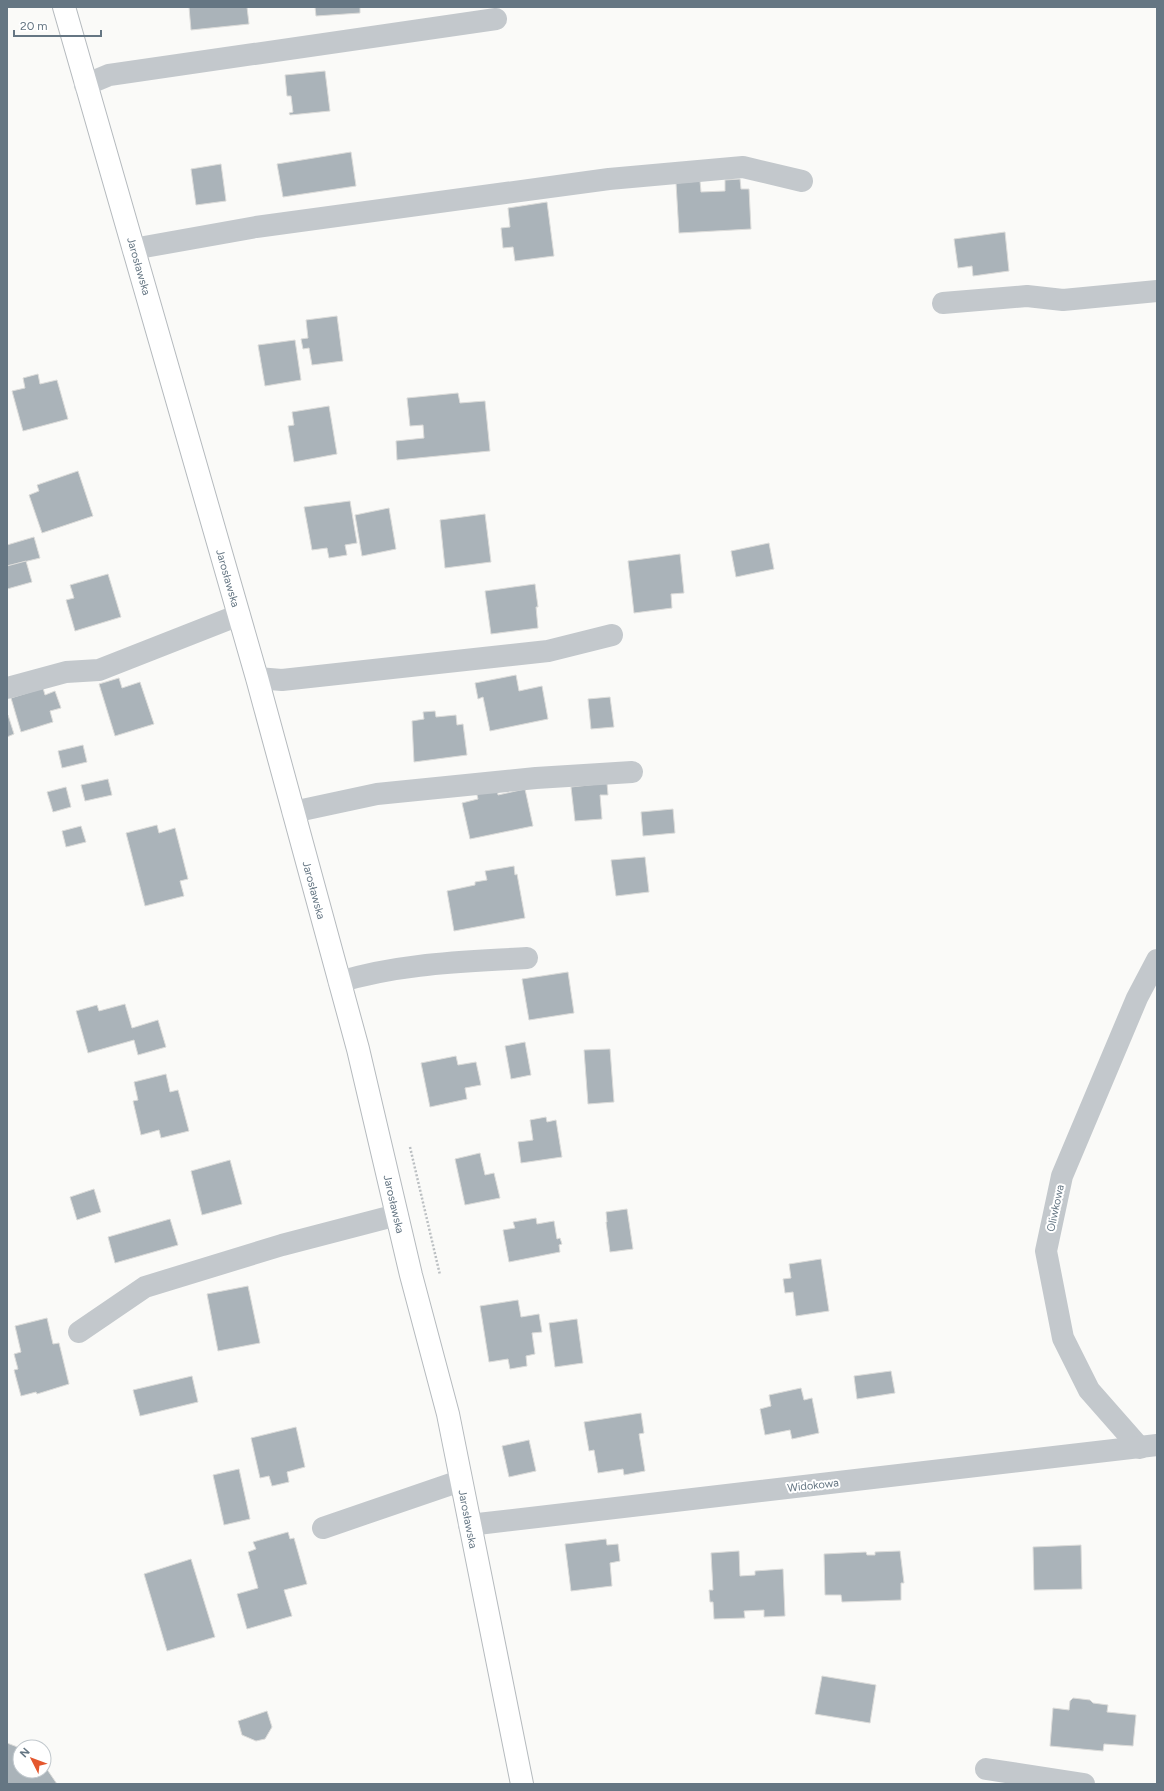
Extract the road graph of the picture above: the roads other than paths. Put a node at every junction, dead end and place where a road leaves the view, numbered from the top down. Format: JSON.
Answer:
{"nodes":[{"id":1,"x":64,"y":7,"type":"edge"},
{"id":2,"x":496,"y":19,"type":"dead end"},
{"id":3,"x":85,"y":85,"type":"junction"},
{"id":4,"x":802,"y":181,"type":"dead end"},
{"id":5,"x":134,"y":249,"type":"junction"},
{"id":6,"x":1157,"y":291,"type":"edge"},
{"id":7,"x":943,"y":303,"type":"dead end"},
{"id":8,"x":239,"y":614,"type":"junction"},
{"id":9,"x":612,"y":635,"type":"dead end"},
{"id":10,"x":257,"y":678,"type":"junction"},
{"id":11,"x":7,"y":688,"type":"edge"},
{"id":12,"x":632,"y":772,"type":"dead end"},
{"id":13,"x":293,"y":812,"type":"junction"},
{"id":14,"x":527,"y":958,"type":"dead end"},
{"id":15,"x":1157,"y":960,"type":"edge"},
{"id":16,"x":1152,"y":981,"type":"edge"},
{"id":17,"x":340,"y":982,"type":"junction"},
{"id":18,"x":396,"y":1215,"type":"junction"},
{"id":19,"x":78,"y":1332,"type":"dead end"},
{"id":20,"x":1148,"y":1447,"type":"edge"},
{"id":21,"x":460,"y":1481,"type":"junction"},
{"id":22,"x":468,"y":1525,"type":"junction"},
{"id":23,"x":323,"y":1528,"type":"dead end"},
{"id":24,"x":986,"y":1769,"type":"dead end"},
{"id":25,"x":522,"y":1784,"type":"edge"},
{"id":26,"x":1084,"y":1784,"type":"edge"}],
"edges":[{"from":1,"to":3,"type":"main road","name":"Jarosławska"},
{"from":2,"to":3,"type":"street"},
{"from":3,"to":5,"type":"main road","name":"Jarosławska"},
{"from":4,"to":5,"type":"street"},
{"from":5,"to":8,"type":"main road","name":"Jarosławska"},
{"from":6,"to":7,"type":"street"},
{"from":8,"to":10,"type":"main road","name":"Jarosławska"},
{"from":8,"to":11,"type":"street"},
{"from":9,"to":10,"type":"street"},
{"from":10,"to":13,"type":"main road","name":"Jarosławska"},
{"from":12,"to":13,"type":"street"},
{"from":13,"to":17,"type":"main road","name":"Jarosławska"},
{"from":14,"to":17,"type":"street"},
{"from":15,"to":16,"type":"street","name":"Oliwkowa"},
{"from":16,"to":20,"type":"street","name":"Oliwkowa"},
{"from":17,"to":18,"type":"main road","name":"Jarosławska"},
{"from":18,"to":19,"type":"street"},
{"from":18,"to":21,"type":"main road","name":"Jarosławska"},
{"from":20,"to":22,"type":"street","name":"Widokowa"},
{"from":21,"to":22,"type":"main road","name":"Jarosławska"},
{"from":21,"to":23,"type":"street"},
{"from":22,"to":25,"type":"main road","name":"Jarosławska"},
{"from":24,"to":26,"type":"street"}]}
